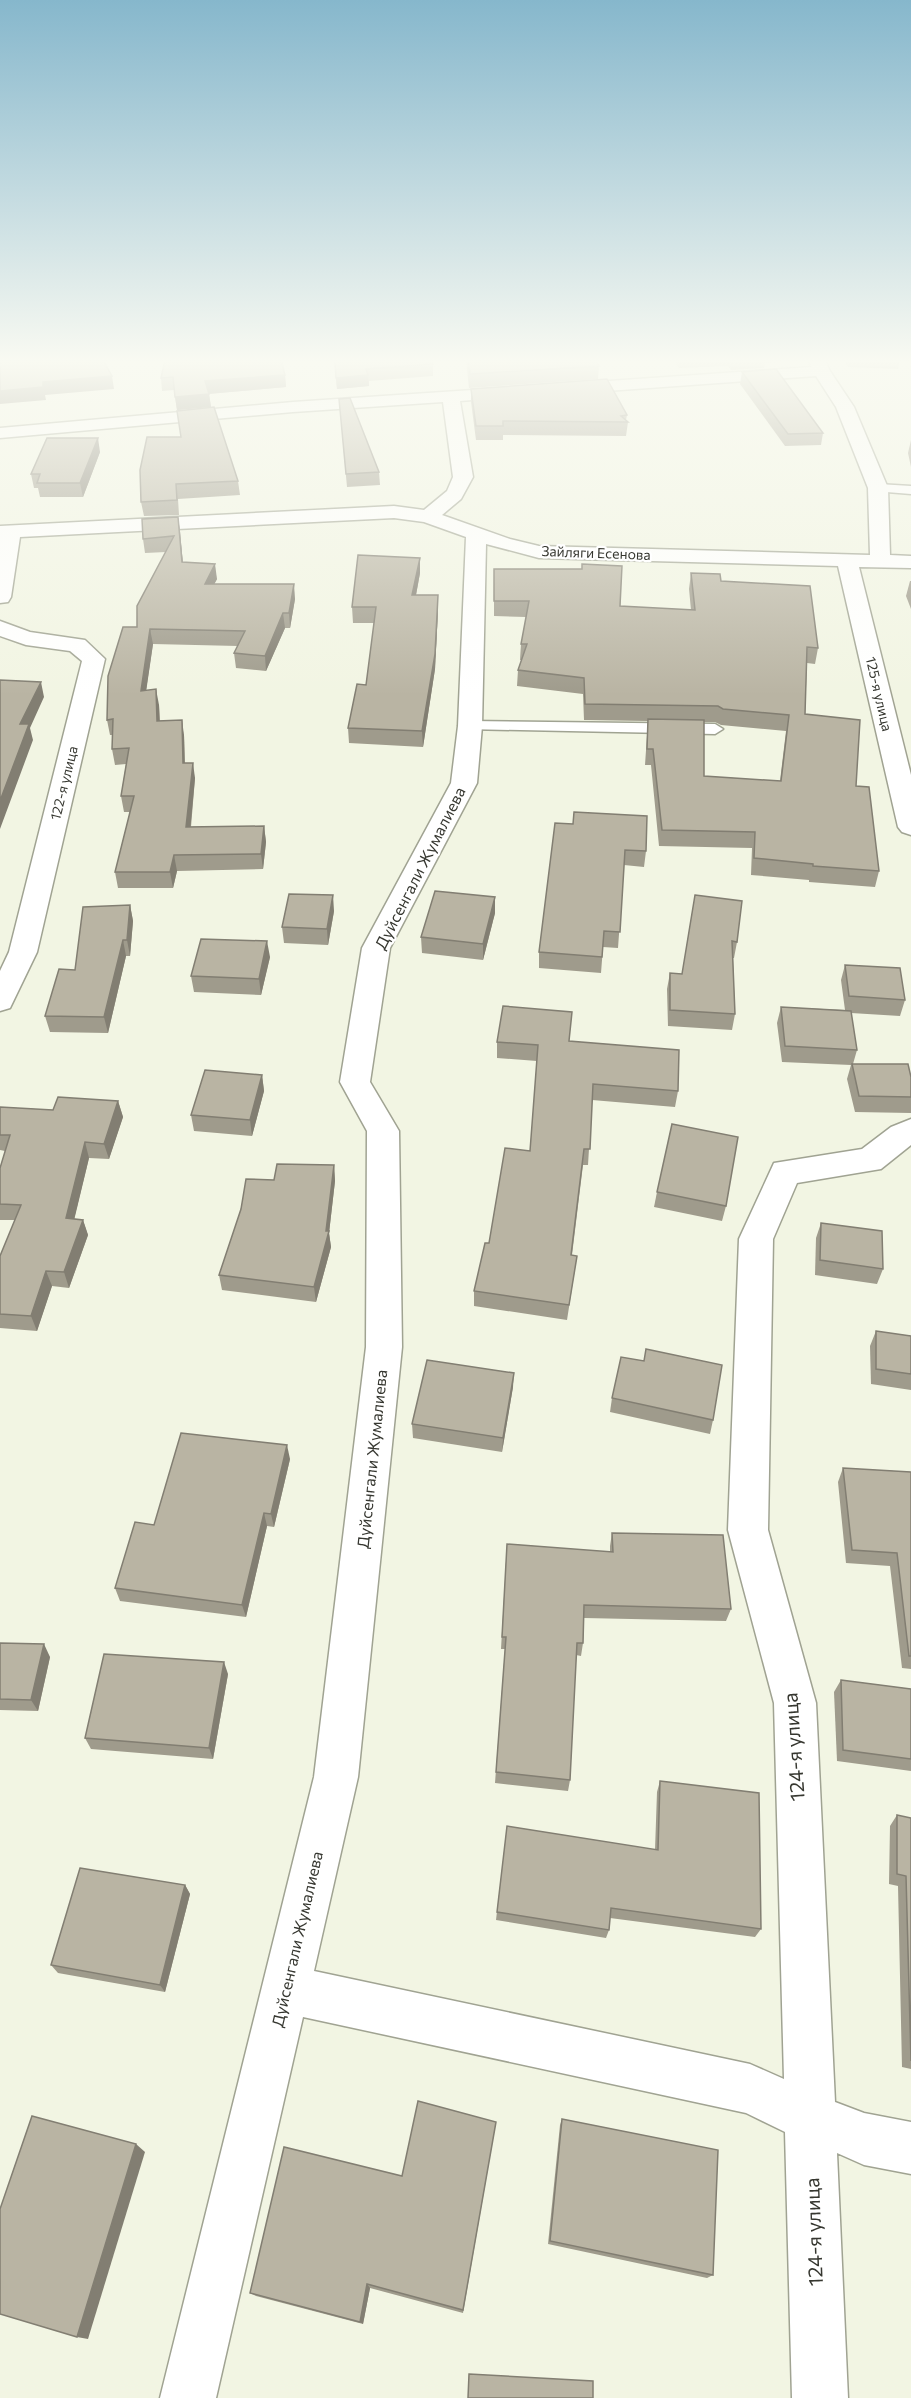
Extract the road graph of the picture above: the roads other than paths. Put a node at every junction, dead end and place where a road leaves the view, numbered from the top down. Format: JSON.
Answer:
{"nodes":[{"id":1,"x":462,"y":472,"type":"edge"},
{"id":2,"x":871,"y":472,"type":"edge"},
{"id":3,"x":878,"y":488,"type":"junction"},
{"id":4,"x":911,"y":490,"type":"edge"},
{"id":5,"x":428,"y":517,"type":"junction"},
{"id":6,"x":6,"y":532,"type":"edge"},
{"id":7,"x":476,"y":533,"type":"junction"},
{"id":8,"x":847,"y":560,"type":"junction"},
{"id":9,"x":880,"y":561,"type":"junction"},
{"id":10,"x":911,"y":562,"type":"edge"},
{"id":11,"x":0,"y":597,"type":"edge"},
{"id":12,"x":0,"y":628,"type":"edge"},
{"id":13,"x":470,"y":726,"type":"junction"},
{"id":14,"x":715,"y":729,"type":"dead end"},
{"id":15,"x":911,"y":827,"type":"edge"},
{"id":16,"x":0,"y":1001,"type":"edge"},
{"id":17,"x":911,"y":1131,"type":"edge"},
{"id":18,"x":285,"y":1989,"type":"junction"},
{"id":19,"x":810,"y":2117,"type":"junction"},
{"id":20,"x":911,"y":2148,"type":"edge"},
{"id":21,"x":188,"y":2398,"type":"edge"},
{"id":22,"x":820,"y":2398,"type":"edge"}],
"edges":[{"from":1,"to":5,"type":"street"},
{"from":2,"to":3,"type":"street"},
{"from":3,"to":4,"type":"lane"},
{"from":3,"to":9,"type":"street"},
{"from":5,"to":6,"type":"street","name":"Зайляги Есенова"},
{"from":5,"to":7,"type":"street","name":"Зайляги Есенова"},
{"from":6,"to":11,"type":"street"},
{"from":7,"to":8,"type":"street","name":"Зайляги Есенова"},
{"from":7,"to":13,"type":"street","name":"Дуйсенгали Жумалиева"},
{"from":8,"to":9,"type":"street","name":"Зайляги Есенова"},
{"from":8,"to":15,"type":"street","name":"125-я улица"},
{"from":9,"to":10,"type":"street","name":"Зайляги Есенова"},
{"from":12,"to":16,"type":"street","name":"122-я улица"},
{"from":13,"to":14,"type":"lane"},
{"from":13,"to":18,"type":"street","name":"Дуйсенгали Жумалиева"},
{"from":17,"to":19,"type":"street","name":"124-я улица"},
{"from":18,"to":19,"type":"street"},
{"from":18,"to":21,"type":"street","name":"Дуйсенгали Жумалиева"},
{"from":19,"to":20,"type":"street"},
{"from":19,"to":22,"type":"street","name":"124-я улица"}]}
